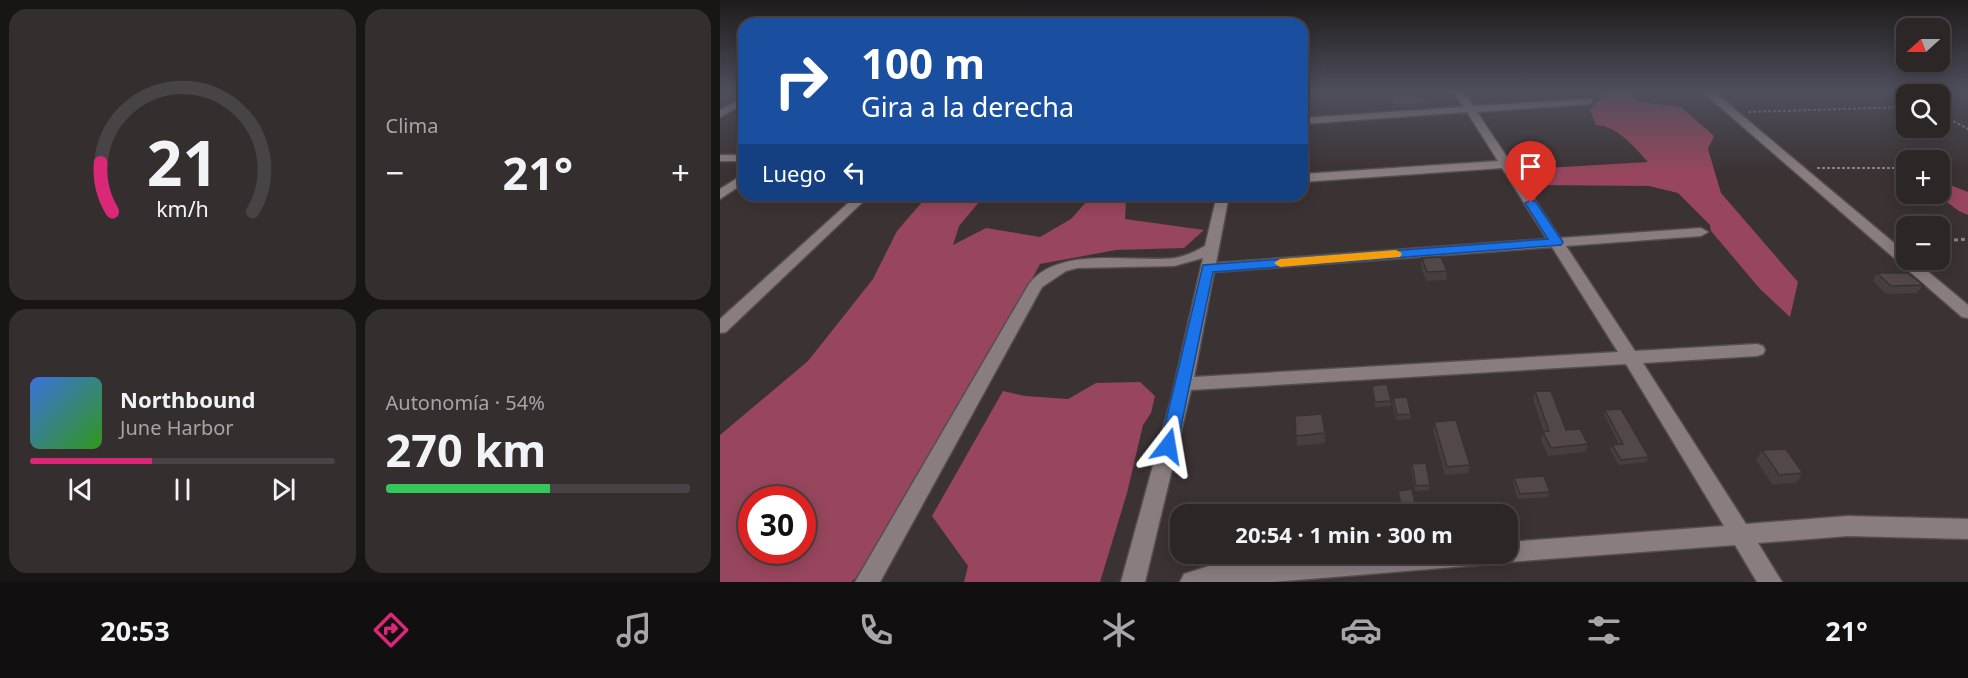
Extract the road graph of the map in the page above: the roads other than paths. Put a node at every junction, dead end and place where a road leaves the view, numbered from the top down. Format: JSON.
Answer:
{"nodes":[{"id":1,"x":1330,"y":119,"type":"edge"},
{"id":2,"x":1477,"y":119,"type":"edge"},
{"id":3,"x":1739,"y":119,"type":"edge"},
{"id":4,"x":1308,"y":121,"type":"edge"},
{"id":5,"x":720,"y":158,"type":"edge"},
{"id":6,"x":738,"y":158,"type":"edge"},
{"id":7,"x":1549,"y":161,"type":"dead end"},
{"id":8,"x":1506,"y":164,"type":"junction"},
{"id":9,"x":1308,"y":178,"type":"edge"},
{"id":10,"x":738,"y":182,"type":"edge"},
{"id":11,"x":720,"y":195,"type":"edge"},
{"id":12,"x":858,"y":201,"type":"edge"},
{"id":13,"x":1222,"y":201,"type":"edge"},
{"id":14,"x":1701,"y":232,"type":"dead end"},
{"id":15,"x":1557,"y":242,"type":"junction"},
{"id":16,"x":1212,"y":248,"type":"junction"},
{"id":17,"x":1208,"y":268,"type":"junction"},
{"id":18,"x":1968,"y":313,"type":"edge"},
{"id":19,"x":720,"y":328,"type":"edge"},
{"id":20,"x":1757,"y":350,"type":"dead end"},
{"id":21,"x":1630,"y":357,"type":"junction"},
{"id":22,"x":1184,"y":384,"type":"junction"},
{"id":23,"x":1968,"y":529,"type":"edge"},
{"id":24,"x":1740,"y":534,"type":"junction"},
{"id":25,"x":1518,"y":551,"type":"edge"},
{"id":26,"x":1364,"y":564,"type":"edge"},
{"id":27,"x":867,"y":582,"type":"edge"},
{"id":28,"x":1133,"y":582,"type":"edge"},
{"id":29,"x":1192,"y":582,"type":"edge"},
{"id":30,"x":1770,"y":582,"type":"edge"}],
"edges":[{"from":1,"to":4,"type":"street"},
{"from":2,"to":8,"type":"street"},
{"from":3,"to":18,"type":"street"},
{"from":5,"to":6,"type":"street"},
{"from":7,"to":8,"type":"street"},
{"from":8,"to":9,"type":"street"},
{"from":8,"to":15,"type":"street"},
{"from":10,"to":11,"type":"street"},
{"from":12,"to":19,"type":"street"},
{"from":13,"to":16,"type":"street"},
{"from":14,"to":15,"type":"street"},
{"from":15,"to":17,"type":"street"},
{"from":15,"to":21,"type":"street"},
{"from":16,"to":17,"type":"street"},
{"from":16,"to":27,"type":"street"},
{"from":17,"to":22,"type":"street"},
{"from":20,"to":21,"type":"street"},
{"from":21,"to":22,"type":"street"},
{"from":21,"to":24,"type":"street"},
{"from":22,"to":28,"type":"street"},
{"from":23,"to":24,"type":"street"},
{"from":24,"to":25,"type":"street"},
{"from":24,"to":30,"type":"street"},
{"from":26,"to":29,"type":"street"}]}
